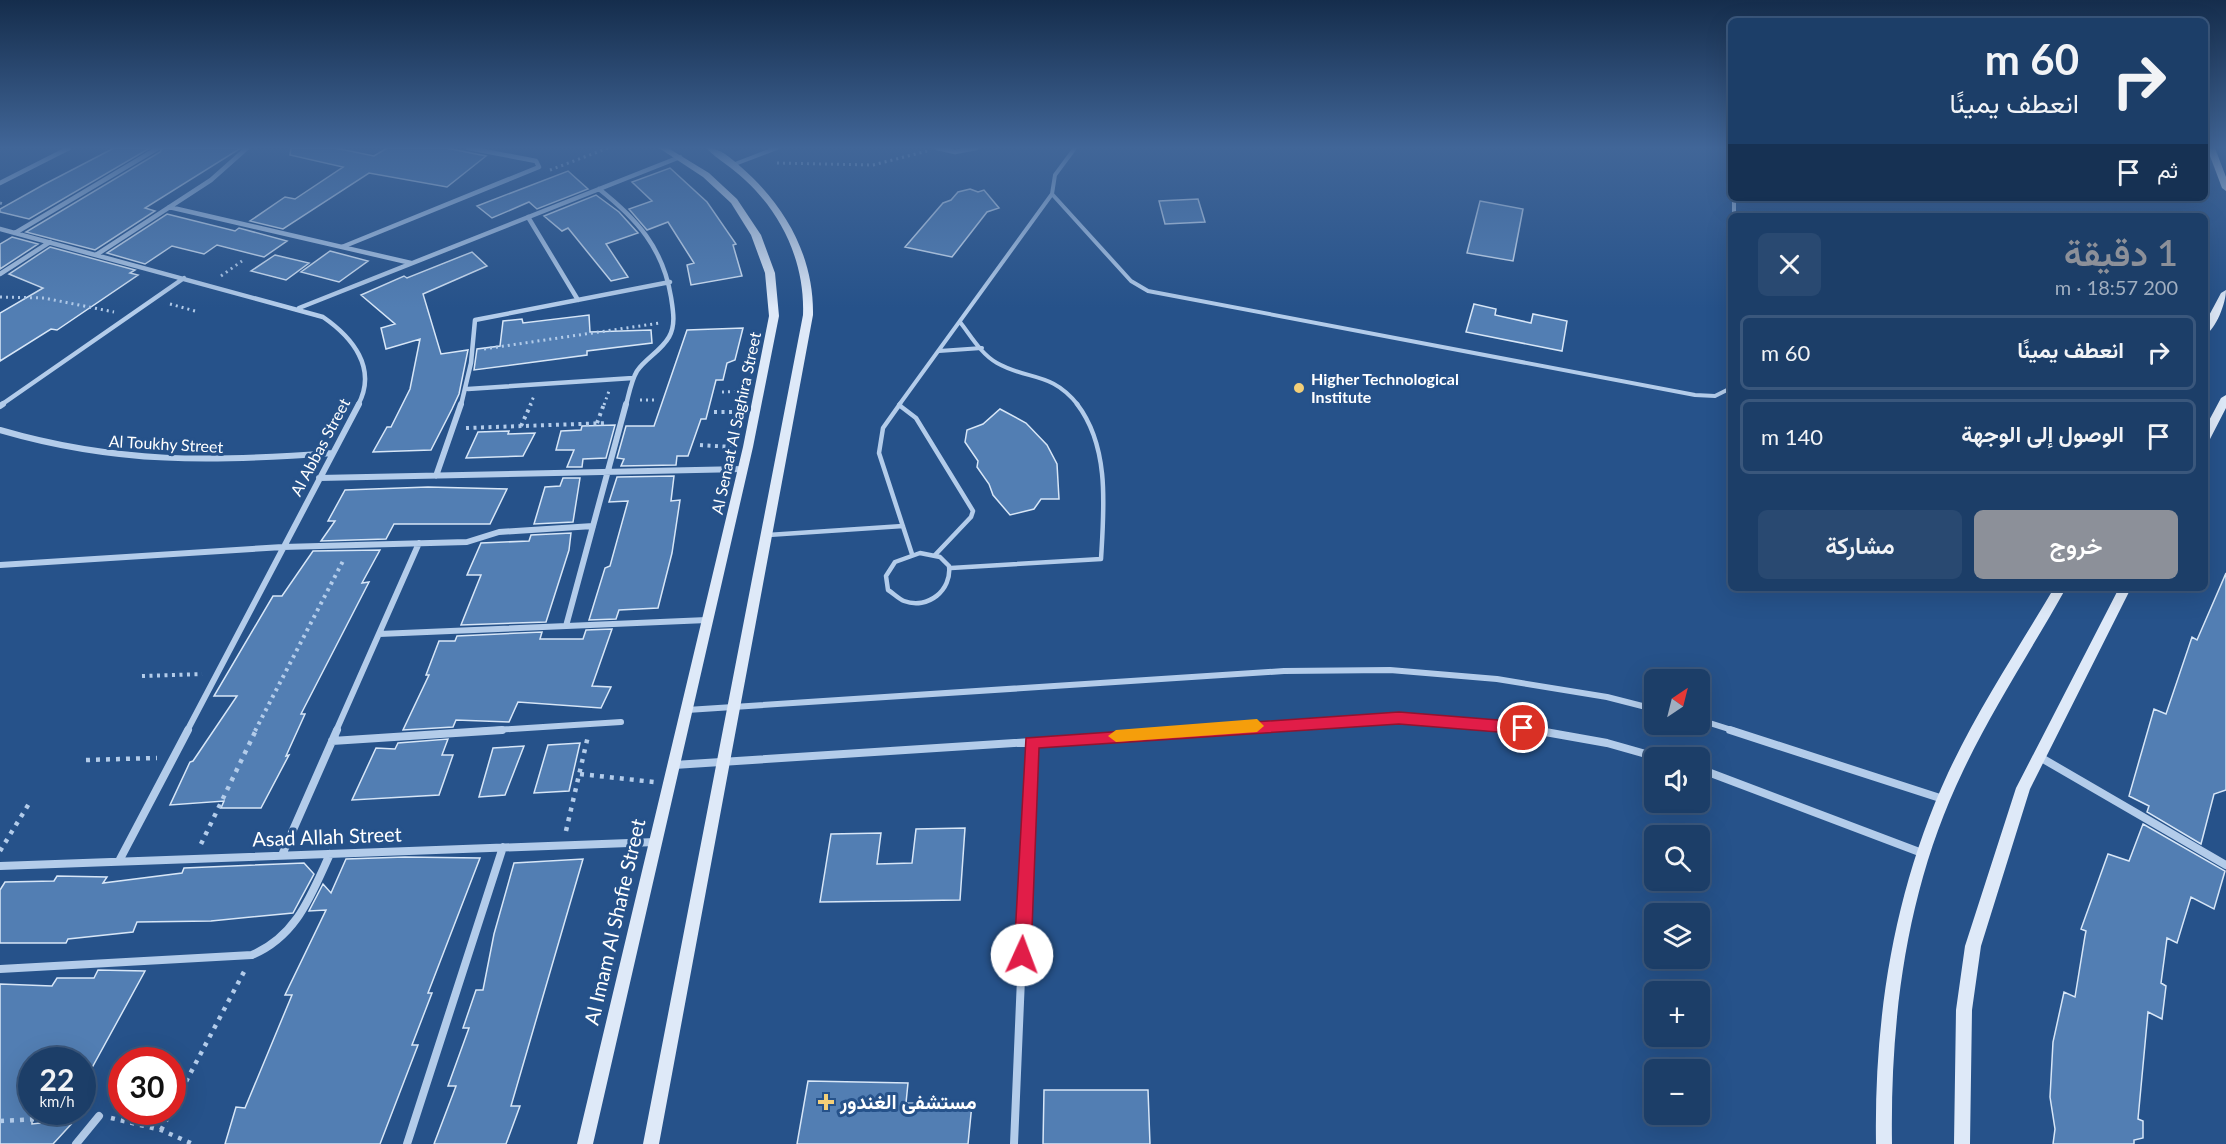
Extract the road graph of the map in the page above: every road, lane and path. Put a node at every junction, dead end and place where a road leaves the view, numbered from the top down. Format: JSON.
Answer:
{"nodes":[{"id":1,"x":68,"y":201,"type":"edge"},
{"id":2,"x":179,"y":201,"type":"edge"},
{"id":3,"x":458,"y":201,"type":"edge"},
{"id":4,"x":568,"y":201,"type":"edge"},
{"id":5,"x":615,"y":201,"type":"edge"},
{"id":6,"x":734,"y":201,"type":"edge"},
{"id":7,"x":770,"y":201,"type":"edge"},
{"id":8,"x":1047,"y":201,"type":"edge"},
{"id":9,"x":1059,"y":201,"type":"edge"},
{"id":10,"x":170,"y":207,"type":"junction"},
{"id":11,"x":528,"y":217,"type":"junction"},
{"id":12,"x":3,"y":230,"type":"edge"},
{"id":13,"x":15,"y":233,"type":"junction"},
{"id":14,"x":0,"y":235,"type":"edge"},
{"id":15,"x":50,"y":243,"type":"junction"},
{"id":16,"x":342,"y":247,"type":"junction"},
{"id":17,"x":96,"y":255,"type":"junction"},
{"id":18,"x":242,"y":261,"type":"dead end"},
{"id":19,"x":411,"y":263,"type":"junction"},
{"id":20,"x":0,"y":274,"type":"edge"},
{"id":21,"x":184,"y":278,"type":"junction"},
{"id":22,"x":670,"y":282,"type":"junction"},
{"id":23,"x":209,"y":284,"type":"junction"},
{"id":24,"x":2226,"y":293,"type":"edge"},
{"id":25,"x":0,"y":297,"type":"edge"},
{"id":26,"x":153,"y":299,"type":"junction"},
{"id":27,"x":578,"y":300,"type":"junction"},
{"id":28,"x":299,"y":308,"type":"junction"},
{"id":29,"x":195,"y":311,"type":"dead end"},
{"id":30,"x":129,"y":316,"type":"junction"},
{"id":31,"x":674,"y":321,"type":"junction"},
{"id":32,"x":960,"y":322,"type":"junction"},
{"id":33,"x":2208,"y":326,"type":"edge"},
{"id":34,"x":982,"y":348,"type":"junction"},
{"id":35,"x":474,"y":351,"type":"junction"},
{"id":36,"x":939,"y":351,"type":"junction"},
{"id":37,"x":633,"y":378,"type":"junction"},
{"id":38,"x":614,"y":379,"type":"junction"},
{"id":39,"x":539,"y":384,"type":"junction"},
{"id":40,"x":468,"y":389,"type":"junction"},
{"id":41,"x":1728,"y":389,"type":"edge"},
{"id":42,"x":2226,"y":398,"type":"edge"},
{"id":43,"x":899,"y":405,"type":"junction"},
{"id":44,"x":0,"y":406,"type":"edge"},
{"id":45,"x":714,"y":412,"type":"dead end"},
{"id":46,"x":756,"y":412,"type":"junction"},
{"id":47,"x":621,"y":422,"type":"junction"},
{"id":48,"x":597,"y":423,"type":"junction"},
{"id":49,"x":521,"y":426,"type":"junction"},
{"id":50,"x":453,"y":429,"type":"junction"},
{"id":51,"x":0,"y":430,"type":"edge"},
{"id":52,"x":2208,"y":432,"type":"edge"},
{"id":53,"x":700,"y":445,"type":"dead end"},
{"id":54,"x":748,"y":447,"type":"junction"},
{"id":55,"x":333,"y":453,"type":"junction"},
{"id":56,"x":743,"y":469,"type":"junction"},
{"id":57,"x":607,"y":472,"type":"junction"},
{"id":58,"x":436,"y":476,"type":"junction"},
{"id":59,"x":319,"y":478,"type":"junction"},
{"id":60,"x":592,"y":526,"type":"junction"},
{"id":61,"x":903,"y":526,"type":"junction"},
{"id":62,"x":768,"y":535,"type":"junction"},
{"id":63,"x":419,"y":543,"type":"junction"},
{"id":64,"x":351,"y":545,"type":"junction"},
{"id":65,"x":283,"y":547,"type":"junction"},
{"id":66,"x":912,"y":554,"type":"junction"},
{"id":67,"x":935,"y":555,"type":"junction"},
{"id":68,"x":0,"y":565,"type":"edge"},
{"id":69,"x":951,"y":568,"type":"junction"},
{"id":70,"x":2058,"y":591,"type":"edge"},
{"id":71,"x":2123,"y":591,"type":"edge"},
{"id":72,"x":707,"y":620,"type":"junction"},
{"id":73,"x":566,"y":626,"type":"junction"},
{"id":74,"x":379,"y":634,"type":"junction"},
{"id":75,"x":218,"y":673,"type":"junction"},
{"id":76,"x":142,"y":676,"type":"dead end"},
{"id":77,"x":1644,"y":706,"type":"edge"},
{"id":78,"x":735,"y":707,"type":"junction"},
{"id":79,"x":687,"y":710,"type":"junction"},
{"id":80,"x":621,"y":722,"type":"dead end"},
{"id":81,"x":590,"y":723,"type":"junction"},
{"id":82,"x":1710,"y":723,"type":"edge"},
{"id":83,"x":332,"y":741,"type":"junction"},
{"id":84,"x":1031,"y":742,"type":"junction"},
{"id":85,"x":1644,"y":753,"type":"edge"},
{"id":86,"x":2038,"y":755,"type":"junction"},
{"id":87,"x":173,"y":758,"type":"junction"},
{"id":88,"x":86,"y":760,"type":"dead end"},
{"id":89,"x":724,"y":763,"type":"junction"},
{"id":90,"x":674,"y":765,"type":"junction"},
{"id":91,"x":1710,"y":773,"type":"edge"},
{"id":92,"x":580,"y":774,"type":"junction"},
{"id":93,"x":669,"y":784,"type":"junction"},
{"id":94,"x":1943,"y":799,"type":"junction"},
{"id":95,"x":30,"y":802,"type":"dead end"},
{"id":96,"x":656,"y":842,"type":"junction"},
{"id":97,"x":562,"y":845,"type":"junction"},
{"id":98,"x":503,"y":847,"type":"junction"},
{"id":99,"x":0,"y":851,"type":"edge"},
{"id":100,"x":1922,"y":853,"type":"junction"},
{"id":101,"x":330,"y":854,"type":"junction"},
{"id":102,"x":282,"y":855,"type":"junction"},
{"id":103,"x":194,"y":858,"type":"junction"},
{"id":104,"x":119,"y":861,"type":"junction"},
{"id":105,"x":2226,"y":865,"type":"edge"},
{"id":106,"x":0,"y":866,"type":"edge"},
{"id":107,"x":252,"y":955,"type":"junction"},
{"id":108,"x":0,"y":969,"type":"edge"},
{"id":109,"x":186,"y":1083,"type":"edge"},
{"id":110,"x":99,"y":1116,"type":"dead end"},
{"id":111,"x":164,"y":1125,"type":"edge"},
{"id":112,"x":161,"y":1130,"type":"dead end"},
{"id":113,"x":76,"y":1144,"type":"edge"},
{"id":114,"x":407,"y":1144,"type":"edge"},
{"id":115,"x":585,"y":1144,"type":"edge"},
{"id":116,"x":651,"y":1144,"type":"edge"},
{"id":117,"x":1014,"y":1144,"type":"edge"},
{"id":118,"x":1884,"y":1144,"type":"edge"},
{"id":119,"x":1962,"y":1144,"type":"edge"}],
"edges":[{"from":1,"to":13,"type":"street"},
{"from":2,"to":10,"type":"street"},
{"from":3,"to":16,"type":"street"},
{"from":4,"to":11,"type":"street"},
{"from":5,"to":22,"type":"street"},
{"from":6,"to":46,"type":"street","name":"Al Senaat Al Saghira Street"},
{"from":7,"to":62,"type":"street"},
{"from":8,"to":32,"type":"lane"},
{"from":9,"to":41,"type":"lane"},
{"from":10,"to":16,"type":"street"},
{"from":10,"to":17,"type":"street"},
{"from":11,"to":19,"type":"street"},
{"from":11,"to":27,"type":"street"},
{"from":12,"to":13,"type":"street","name":"Al Abbas Street"},
{"from":12,"to":14,"type":"street"},
{"from":13,"to":15,"type":"street","name":"Al Abbas Street"},
{"from":15,"to":17,"type":"street","name":"Al Abbas Street"},
{"from":15,"to":20,"type":"street"},
{"from":16,"to":19,"type":"street"},
{"from":17,"to":21,"type":"street","name":"Al Abbas Street"},
{"from":18,"to":23,"type":"path"},
{"from":19,"to":28,"type":"street"},
{"from":21,"to":23,"type":"street","name":"Al Abbas Street"},
{"from":21,"to":26,"type":"street"},
{"from":22,"to":27,"type":"street"},
{"from":22,"to":31,"type":"street"},
{"from":23,"to":28,"type":"street","name":"Al Abbas Street"},
{"from":24,"to":33,"type":"street"},
{"from":25,"to":30,"type":"path"},
{"from":26,"to":29,"type":"path"},
{"from":26,"to":30,"type":"street"},
{"from":27,"to":35,"type":"street"},
{"from":28,"to":55,"type":"street","name":"Al Abbas Street"},
{"from":30,"to":44,"type":"street"},
{"from":31,"to":35,"type":"path"},
{"from":31,"to":37,"type":"street"},
{"from":32,"to":34,"type":"lane"},
{"from":32,"to":36,"type":"lane"},
{"from":34,"to":36,"type":"lane"},
{"from":34,"to":69,"type":"lane"},
{"from":35,"to":40,"type":"street"},
{"from":36,"to":43,"type":"lane"},
{"from":37,"to":38,"type":"street"},
{"from":37,"to":47,"type":"street"},
{"from":38,"to":39,"type":"street"},
{"from":38,"to":48,"type":"path"},
{"from":39,"to":40,"type":"street"},
{"from":39,"to":49,"type":"path"},
{"from":40,"to":50,"type":"street"},
{"from":42,"to":52,"type":"street"},
{"from":43,"to":61,"type":"lane"},
{"from":43,"to":67,"type":"lane"},
{"from":45,"to":46,"type":"path"},
{"from":46,"to":54,"type":"street","name":"Al Senaat Al Saghira Street"},
{"from":47,"to":48,"type":"path"},
{"from":47,"to":57,"type":"street"},
{"from":48,"to":49,"type":"path"},
{"from":49,"to":50,"type":"path"},
{"from":50,"to":58,"type":"street"},
{"from":51,"to":55,"type":"street","name":"Al Toukhy Street"},
{"from":53,"to":54,"type":"path"},
{"from":54,"to":56,"type":"street","name":"Al Senaat Al Saghira Street"},
{"from":55,"to":59,"type":"street","name":"Al Abbas Street"},
{"from":56,"to":57,"type":"street"},
{"from":56,"to":72,"type":"street","name":"Al Senaat Al Saghira Street"},
{"from":57,"to":58,"type":"street"},
{"from":57,"to":60,"type":"street"},
{"from":58,"to":59,"type":"street"},
{"from":59,"to":65,"type":"street","name":"Al Abbas Street"},
{"from":60,"to":63,"type":"street"},
{"from":60,"to":73,"type":"street"},
{"from":61,"to":62,"type":"lane"},
{"from":61,"to":66,"type":"lane"},
{"from":62,"to":78,"type":"street"},
{"from":63,"to":64,"type":"street"},
{"from":63,"to":74,"type":"street"},
{"from":64,"to":65,"type":"street"},
{"from":64,"to":103,"type":"path"},
{"from":65,"to":68,"type":"street"},
{"from":65,"to":75,"type":"street","name":"Al Abbas Street"},
{"from":66,"to":67,"type":"lane"},
{"from":66,"to":69,"type":"lane"},
{"from":67,"to":69,"type":"lane"},
{"from":70,"to":94,"type":"street"},
{"from":71,"to":86,"type":"street"},
{"from":72,"to":73,"type":"street"},
{"from":72,"to":79,"type":"street","name":"Al Senaat Al Saghira Street"},
{"from":73,"to":74,"type":"street"},
{"from":74,"to":83,"type":"street"},
{"from":75,"to":76,"type":"path"},
{"from":75,"to":87,"type":"street","name":"Al Abbas Street"},
{"from":77,"to":78,"type":"street"},
{"from":78,"to":79,"type":"street"},
{"from":78,"to":89,"type":"street"},
{"from":79,"to":90,"type":"street","name":"Al Imam Al Shafie Street"},
{"from":80,"to":81,"type":"street"},
{"from":81,"to":83,"type":"street"},
{"from":81,"to":92,"type":"path"},
{"from":82,"to":94,"type":"street"},
{"from":83,"to":102,"type":"street"},
{"from":84,"to":85,"type":"street"},
{"from":84,"to":89,"type":"street"},
{"from":84,"to":117,"type":"street"},
{"from":86,"to":105,"type":"street"},
{"from":86,"to":119,"type":"street"},
{"from":87,"to":88,"type":"path"},
{"from":87,"to":104,"type":"street","name":"Al Abbas Street"},
{"from":89,"to":90,"type":"street"},
{"from":89,"to":116,"type":"street"},
{"from":90,"to":93,"type":"street","name":"Al Imam Al Shafie Street"},
{"from":91,"to":100,"type":"street"},
{"from":92,"to":93,"type":"path"},
{"from":92,"to":97,"type":"path"},
{"from":93,"to":96,"type":"street","name":"Al Imam Al Shafie Street"},
{"from":94,"to":100,"type":"street"},
{"from":95,"to":99,"type":"path"},
{"from":96,"to":97,"type":"street","name":"Asad Allah Street"},
{"from":96,"to":115,"type":"street","name":"Al Imam Al Shafie Street"},
{"from":97,"to":98,"type":"street","name":"Asad Allah Street"},
{"from":98,"to":101,"type":"street","name":"Asad Allah Street"},
{"from":98,"to":114,"type":"street"},
{"from":100,"to":118,"type":"street"},
{"from":101,"to":102,"type":"street","name":"Asad Allah Street"},
{"from":101,"to":107,"type":"street"},
{"from":102,"to":103,"type":"street","name":"Asad Allah Street"},
{"from":103,"to":104,"type":"street","name":"Asad Allah Street"},
{"from":104,"to":106,"type":"street","name":"Asad Allah Street"},
{"from":107,"to":108,"type":"street"},
{"from":107,"to":109,"type":"path"},
{"from":110,"to":113,"type":"street"},
{"from":111,"to":112,"type":"path"}]}
